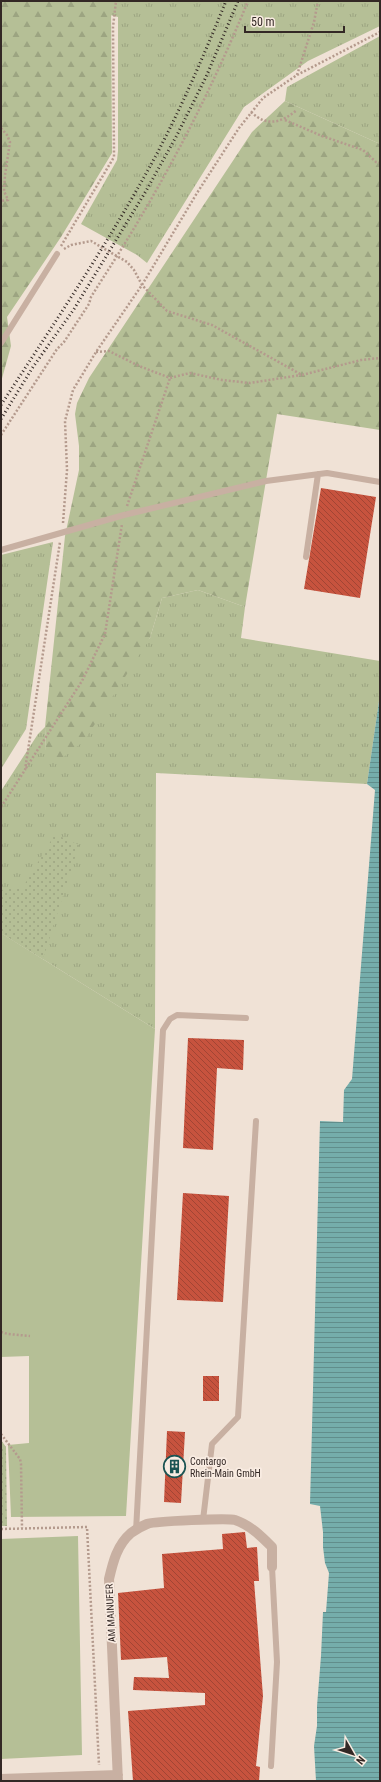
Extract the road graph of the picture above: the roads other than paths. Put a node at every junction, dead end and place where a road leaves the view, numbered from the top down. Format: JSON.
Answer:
{"nodes":[{"id":1,"x":57,"y":254,"type":"road end"},
{"id":2,"x":1,"y":343,"type":"edge"},
{"id":3,"x":318,"y":474,"type":"junction"},
{"id":4,"x":380,"y":482,"type":"edge"},
{"id":5,"x":1,"y":550,"type":"edge"},
{"id":6,"x":306,"y":557,"type":"dead end"},
{"id":7,"x":246,"y":1018,"type":"dead end"},
{"id":8,"x":256,"y":1121,"type":"dead end"},
{"id":9,"x":203,"y":1520,"type":"junction"},
{"id":10,"x":136,"y":1531,"type":"junction"},
{"id":11,"x":272,"y":1566,"type":"joint"},
{"id":12,"x":271,"y":1766,"type":"dead end"},
{"id":13,"x":118,"y":1778,"type":"edge"},
{"id":14,"x":1,"y":1779,"type":"edge"}],
"edges":[{"from":1,"to":2,"type":"lane"},
{"from":3,"to":4,"type":"lane"},
{"from":3,"to":5,"type":"lane"},
{"from":3,"to":6,"type":"lane"},
{"from":7,"to":10,"type":"lane"},
{"from":8,"to":9,"type":"lane"},
{"from":9,"to":10,"type":"street","name":"AM MAINUFER"},
{"from":9,"to":11,"type":"street","name":"AM MAINUFER"},
{"from":10,"to":13,"type":"street","name":"AM MAINUFER"},
{"from":11,"to":12,"type":"lane"},
{"from":13,"to":14,"type":"street","name":"AM MAINUFER"}]}
